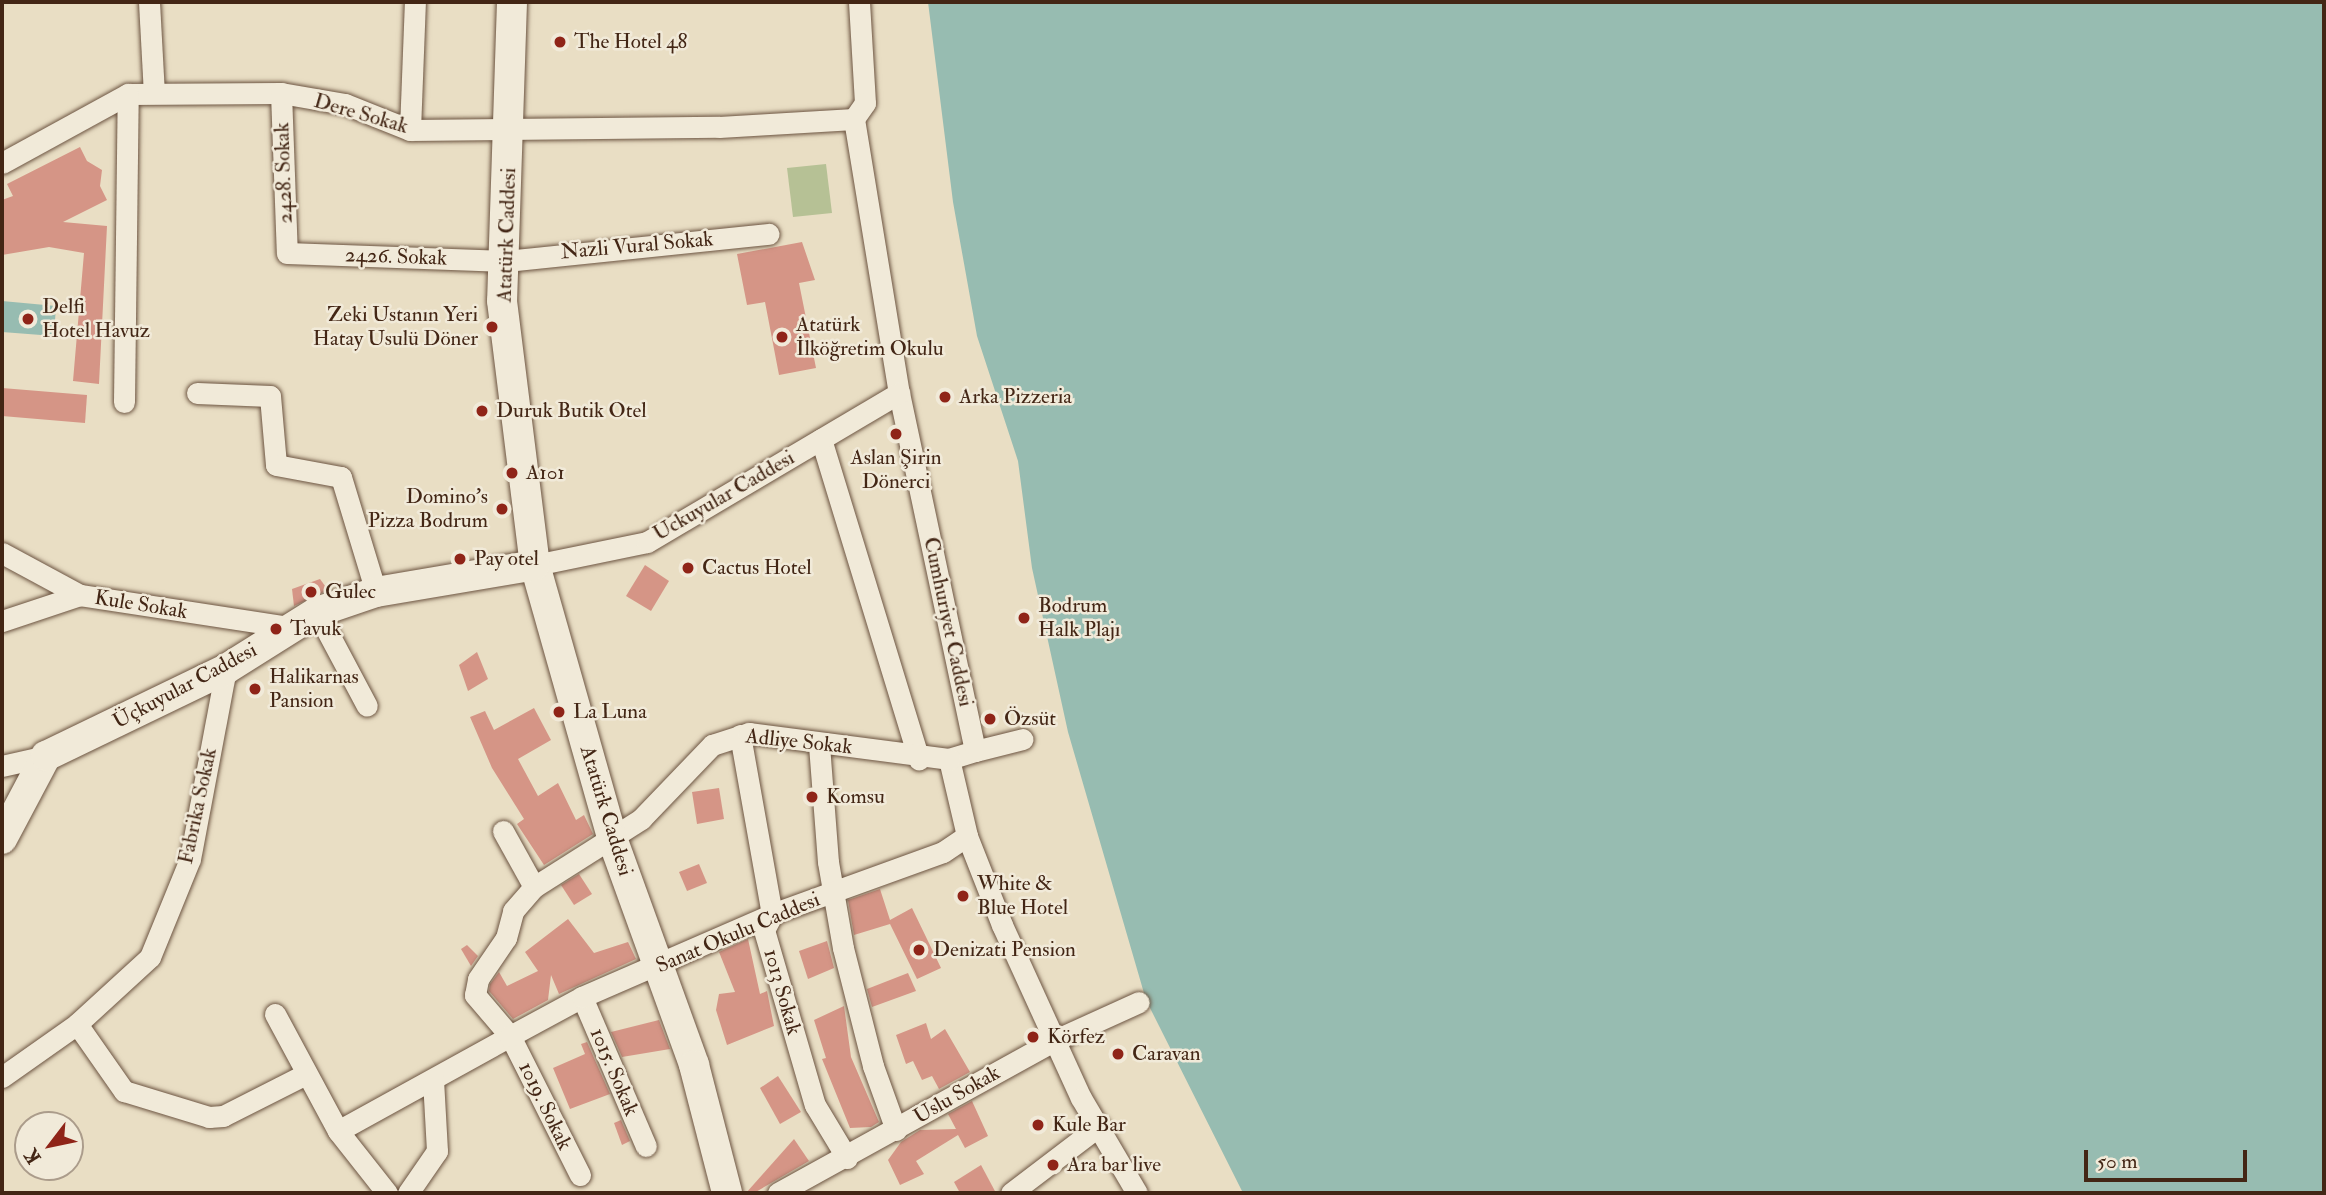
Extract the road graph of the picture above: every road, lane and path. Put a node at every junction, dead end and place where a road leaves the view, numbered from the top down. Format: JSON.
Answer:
{"nodes":[{"id":1,"x":149,"y":2,"type":"edge"},
{"id":2,"x":415,"y":2,"type":"edge"},
{"id":3,"x":512,"y":2,"type":"edge"},
{"id":4,"x":859,"y":2,"type":"edge"},
{"id":5,"x":128,"y":93,"type":"junction"},
{"id":6,"x":154,"y":93,"type":"junction"},
{"id":7,"x":281,"y":93,"type":"junction"},
{"id":8,"x":853,"y":119,"type":"junction"},
{"id":9,"x":511,"y":129,"type":"junction"},
{"id":10,"x":410,"y":130,"type":"junction"},
{"id":11,"x":2,"y":163,"type":"edge"},
{"id":12,"x":769,"y":234,"type":"dead end"},
{"id":13,"x":287,"y":254,"type":"joint"},
{"id":14,"x":506,"y":261,"type":"junction"},
{"id":15,"x":197,"y":393,"type":"dead end"},
{"id":16,"x":899,"y":393,"type":"junction"},
{"id":17,"x":124,"y":402,"type":"dead end"},
{"id":18,"x":821,"y":439,"type":"junction"},
{"id":19,"x":2,"y":553,"type":"edge"},
{"id":20,"x":535,"y":565,"type":"junction"},
{"id":21,"x":376,"y":592,"type":"junction"},
{"id":22,"x":80,"y":595,"type":"junction"},
{"id":23,"x":317,"y":612,"type":"junction"},
{"id":24,"x":2,"y":621,"type":"edge"},
{"id":25,"x":290,"y":627,"type":"junction"},
{"id":26,"x":226,"y":669,"type":"junction"},
{"id":27,"x":367,"y":706,"type":"dead end"},
{"id":28,"x":740,"y":735,"type":"junction"},
{"id":29,"x":1023,"y":739,"type":"dead end"},
{"id":30,"x":819,"y":745,"type":"junction"},
{"id":31,"x":975,"y":751,"type":"junction"},
{"id":32,"x":46,"y":756,"type":"junction"},
{"id":33,"x":919,"y":759,"type":"junction"},
{"id":34,"x":949,"y":759,"type":"junction"},
{"id":35,"x":2,"y":766,"type":"edge"},
{"id":36,"x":503,"y":831,"type":"dead end"},
{"id":37,"x":967,"y":836,"type":"junction"},
{"id":38,"x":612,"y":838,"type":"junction"},
{"id":39,"x":2,"y":839,"type":"edge"},
{"id":40,"x":534,"y":887,"type":"junction"},
{"id":41,"x":832,"y":894,"type":"junction"},
{"id":42,"x":772,"y":915,"type":"junction"},
{"id":43,"x":660,"y":966,"type":"junction"},
{"id":44,"x":582,"y":997,"type":"junction"},
{"id":45,"x":1139,"y":1002,"type":"dead end"},
{"id":46,"x":275,"y":1014,"type":"dead end"},
{"id":47,"x":77,"y":1024,"type":"junction"},
{"id":48,"x":510,"y":1036,"type":"junction"},
{"id":49,"x":1053,"y":1041,"type":"junction"},
{"id":50,"x":304,"y":1075,"type":"junction"},
{"id":51,"x":2,"y":1077,"type":"edge"},
{"id":52,"x":433,"y":1079,"type":"junction"},
{"id":53,"x":1099,"y":1126,"type":"junction"},
{"id":54,"x":896,"y":1130,"type":"junction"},
{"id":55,"x":338,"y":1131,"type":"junction"},
{"id":56,"x":646,"y":1146,"type":"dead end"},
{"id":57,"x":847,"y":1158,"type":"junction"},
{"id":58,"x":580,"y":1175,"type":"dead end"},
{"id":59,"x":387,"y":1193,"type":"edge"},
{"id":60,"x":408,"y":1193,"type":"edge"},
{"id":61,"x":727,"y":1193,"type":"edge"},
{"id":62,"x":778,"y":1193,"type":"edge"},
{"id":63,"x":1011,"y":1193,"type":"edge"},
{"id":64,"x":1137,"y":1193,"type":"edge"}],
"edges":[{"from":1,"to":6,"type":"street"},
{"from":2,"to":10,"type":"street"},
{"from":3,"to":9,"type":"street","name":"Atatürk Caddesi"},
{"from":4,"to":8,"type":"street","name":"Cumhuriyet Caddesi"},
{"from":5,"to":6,"type":"street","name":"Dere Sokak"},
{"from":5,"to":11,"type":"street","name":"Dere Sokak"},
{"from":5,"to":17,"type":"street"},
{"from":6,"to":7,"type":"street","name":"Dere Sokak"},
{"from":7,"to":10,"type":"street","name":"Dere Sokak"},
{"from":7,"to":13,"type":"street","name":"2428. Sokak"},
{"from":8,"to":9,"type":"street","name":"Dere Sokak"},
{"from":8,"to":16,"type":"street","name":"Cumhuriyet Caddesi"},
{"from":9,"to":10,"type":"street","name":"Dere Sokak"},
{"from":9,"to":14,"type":"street","name":"Atatürk Caddesi"},
{"from":12,"to":14,"type":"street","name":"Nazli Vural Sokak"},
{"from":13,"to":14,"type":"street","name":"2426. Sokak"},
{"from":14,"to":20,"type":"street","name":"Atatürk Caddesi"},
{"from":15,"to":21,"type":"street"},
{"from":16,"to":18,"type":"street","name":"Uckuyular Caddesi"},
{"from":16,"to":31,"type":"street","name":"Cumhuriyet Caddesi"},
{"from":18,"to":20,"type":"street","name":"Uckuyular Caddesi"},
{"from":18,"to":33,"type":"street"},
{"from":19,"to":22,"type":"street","name":"Kule Sokak"},
{"from":20,"to":21,"type":"street","name":"Üçkuyular Caddesi"},
{"from":20,"to":38,"type":"street","name":"Atatürk Caddesi"},
{"from":21,"to":23,"type":"street","name":"Üçkuyular Caddesi"},
{"from":22,"to":24,"type":"street"},
{"from":22,"to":25,"type":"street","name":"Kule Sokak"},
{"from":23,"to":25,"type":"street","name":"Üçkuyular Caddesi"},
{"from":23,"to":27,"type":"street"},
{"from":25,"to":26,"type":"street","name":"Üçkuyular Caddesi"},
{"from":26,"to":32,"type":"street","name":"Üçkuyular Caddesi"},
{"from":26,"to":47,"type":"street","name":"Fabrika Sokak"},
{"from":28,"to":30,"type":"street","name":"Adliye Sokak"},
{"from":28,"to":38,"type":"street","name":"Adliye Sokak"},
{"from":28,"to":42,"type":"street","name":"1013 Sokak"},
{"from":29,"to":31,"type":"street"},
{"from":30,"to":33,"type":"street","name":"Adliye Sokak"},
{"from":30,"to":41,"type":"street"},
{"from":31,"to":34,"type":"street"},
{"from":32,"to":35,"type":"street"},
{"from":32,"to":39,"type":"street"},
{"from":33,"to":34,"type":"street","name":"Adliye Sokak"},
{"from":34,"to":37,"type":"street"},
{"from":36,"to":40,"type":"street"},
{"from":37,"to":41,"type":"street","name":"Sanat Okulu Caddesi"},
{"from":37,"to":49,"type":"street"},
{"from":38,"to":40,"type":"street","name":"Adliye Sokak"},
{"from":38,"to":43,"type":"street","name":"Atatürk Caddesi"},
{"from":40,"to":48,"type":"street","name":"Adliye Sokak"},
{"from":41,"to":42,"type":"street","name":"Sanat Okulu Caddesi"},
{"from":41,"to":54,"type":"street"},
{"from":42,"to":43,"type":"street","name":"Sanat Okulu Caddesi"},
{"from":42,"to":57,"type":"street","name":"1013 Sokak"},
{"from":43,"to":44,"type":"street","name":"Sanat Okulu Caddesi"},
{"from":43,"to":61,"type":"street","name":"Atatürk Caddesi"},
{"from":44,"to":48,"type":"street","name":"Sanat Okulu Caddesi"},
{"from":44,"to":56,"type":"street","name":"1015. Sokak"},
{"from":45,"to":49,"type":"street","name":"Uslu Sokak"},
{"from":46,"to":50,"type":"street"},
{"from":47,"to":50,"type":"street"},
{"from":47,"to":51,"type":"street","name":"Fabrika Sokak"},
{"from":48,"to":52,"type":"street"},
{"from":48,"to":58,"type":"street","name":"1019. Sokak"},
{"from":49,"to":53,"type":"street"},
{"from":49,"to":54,"type":"street","name":"Uslu Sokak"},
{"from":50,"to":55,"type":"street"},
{"from":52,"to":55,"type":"street"},
{"from":52,"to":60,"type":"street"},
{"from":53,"to":63,"type":"street"},
{"from":53,"to":64,"type":"street"},
{"from":54,"to":57,"type":"street","name":"Uslu Sokak"},
{"from":55,"to":59,"type":"street"},
{"from":57,"to":62,"type":"street","name":"Uslu Sokak"}]}
